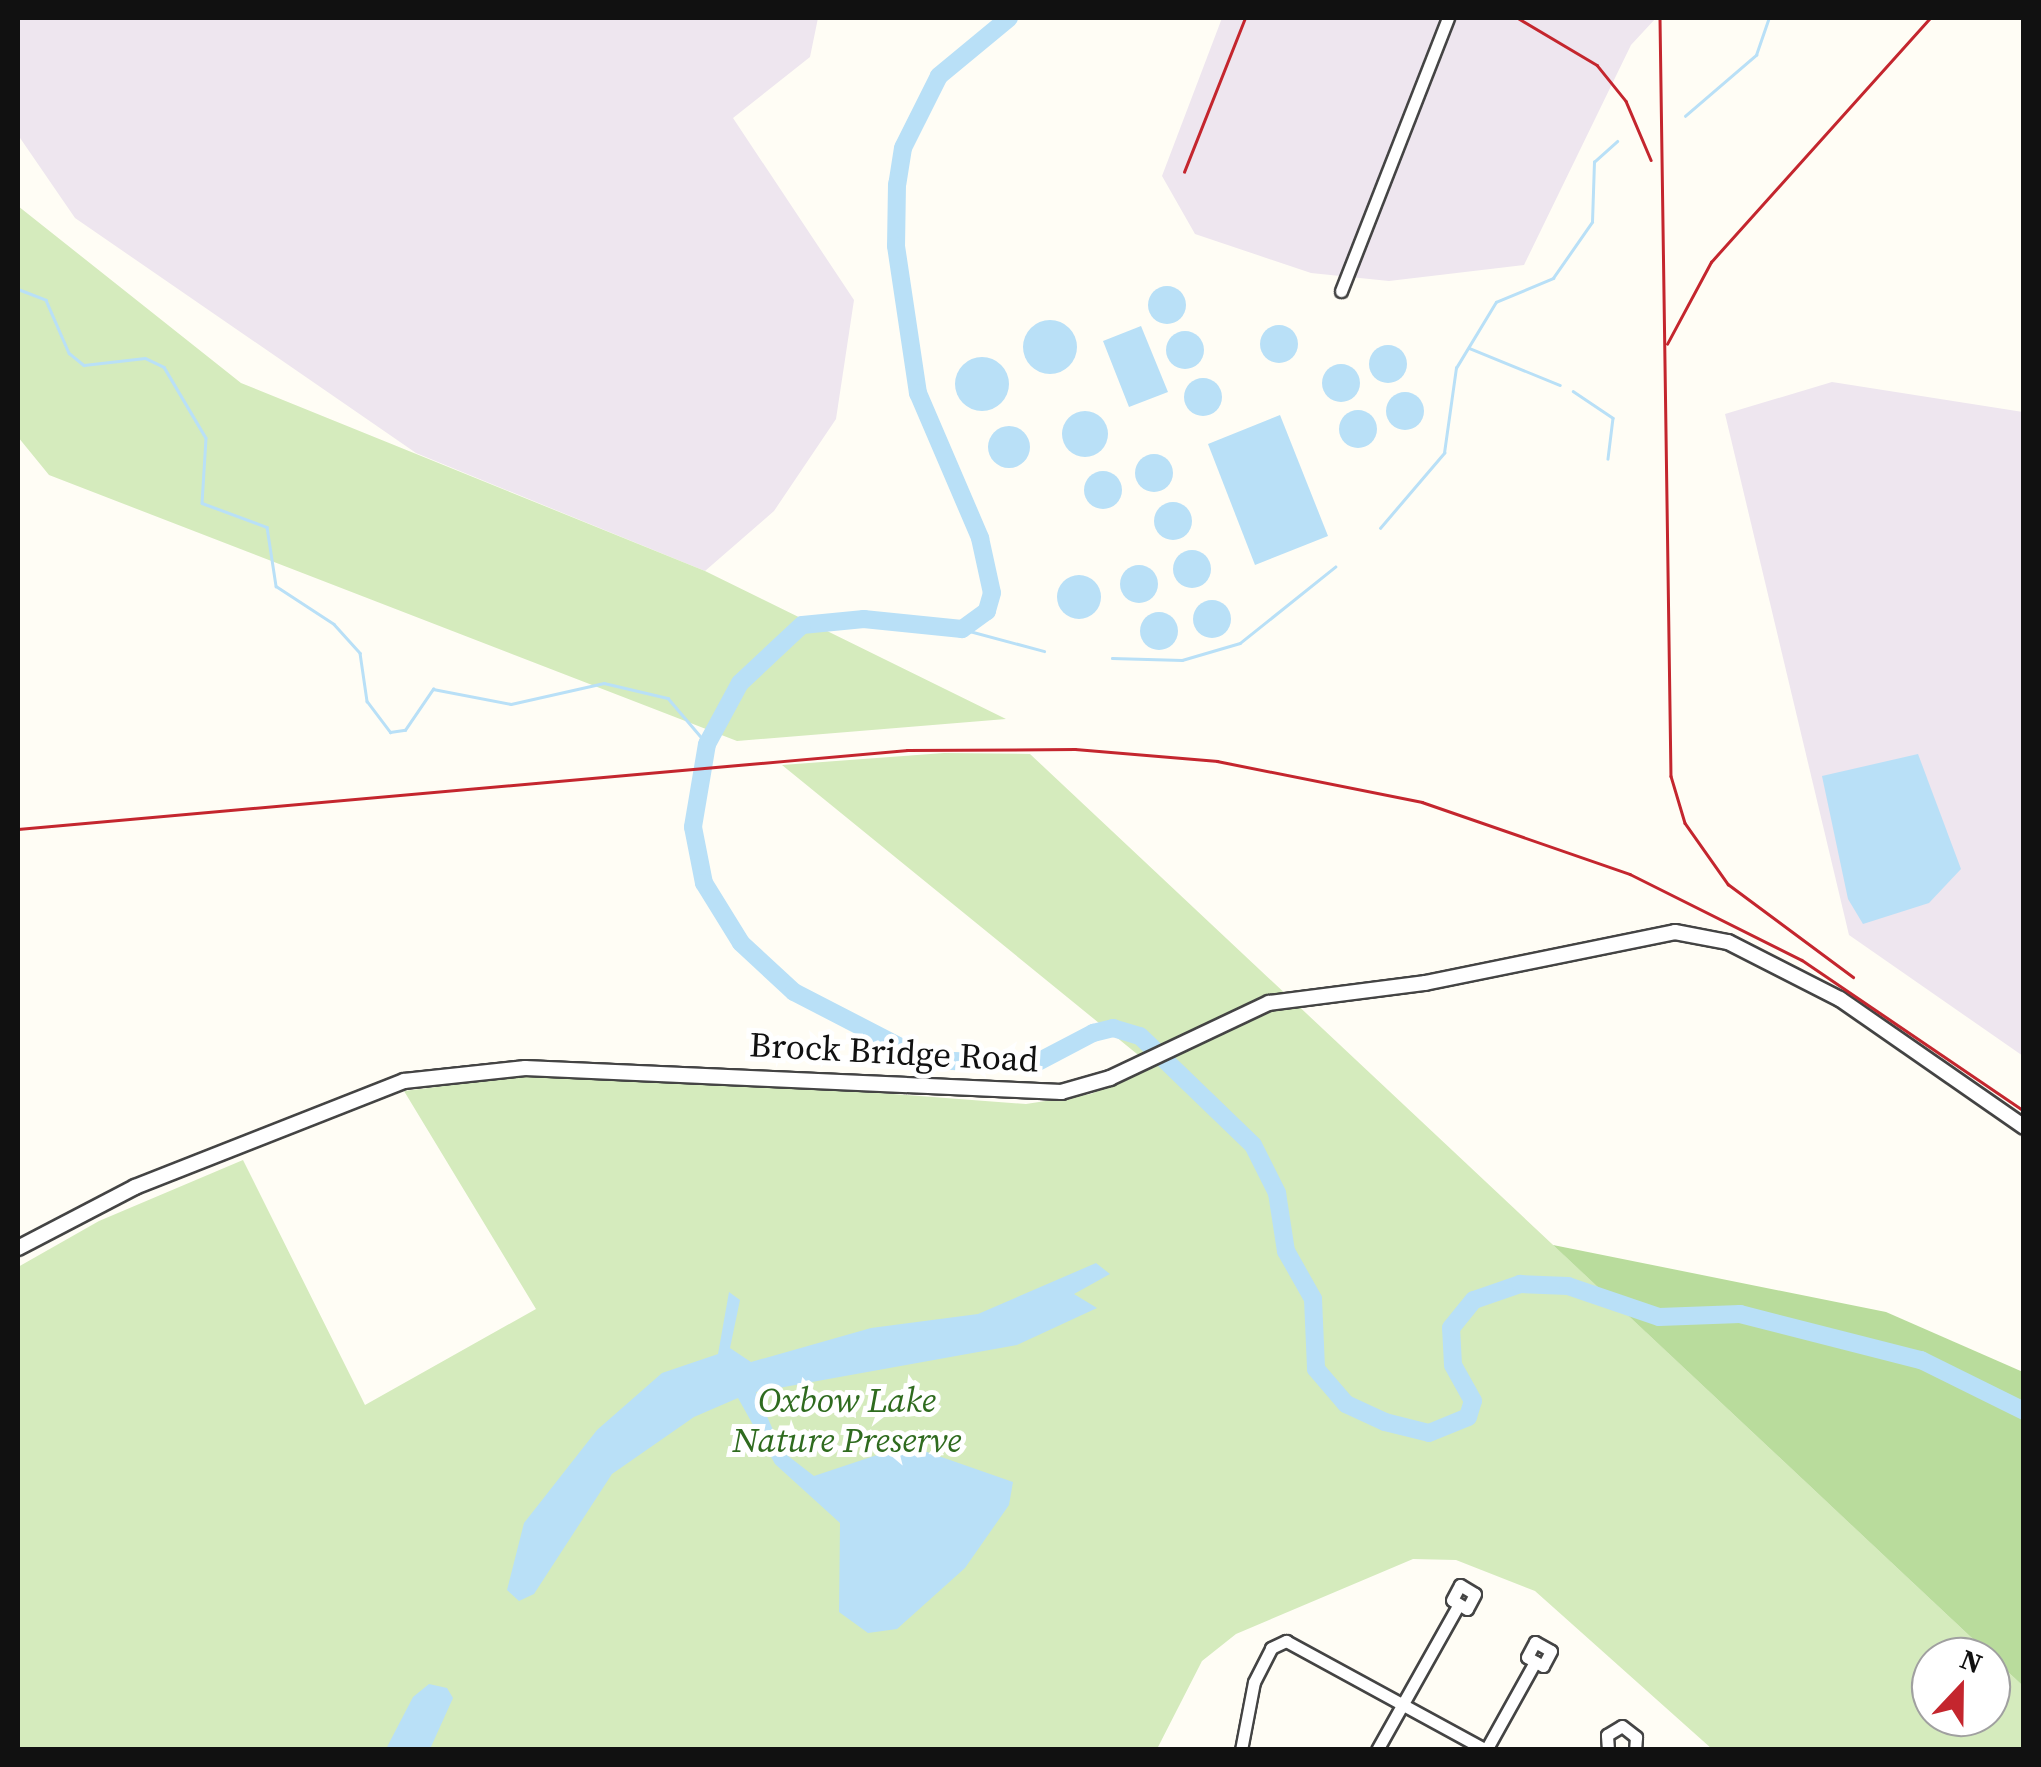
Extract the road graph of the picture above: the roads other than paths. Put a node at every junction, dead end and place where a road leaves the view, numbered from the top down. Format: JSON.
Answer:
{"nodes":[{"id":1,"x":1448,"y":18,"type":"edge"},
{"id":2,"x":1341,"y":291,"type":"dead end"},
{"id":3,"x":2024,"y":1127,"type":"edge"},
{"id":4,"x":18,"y":1248,"type":"edge"},
{"id":5,"x":1459,"y":1604,"type":"dead end"},
{"id":6,"x":1535,"y":1662,"type":"dead end"},
{"id":7,"x":1402,"y":1704,"type":"junction"},
{"id":8,"x":1241,"y":1750,"type":"edge"},
{"id":9,"x":1378,"y":1750,"type":"edge"},
{"id":10,"x":1486,"y":1750,"type":"edge"},
{"id":11,"x":1608,"y":1750,"type":"edge"},
{"id":12,"x":1635,"y":1750,"type":"edge"}],
"edges":[{"from":1,"to":2,"type":"street"},
{"from":3,"to":4,"type":"street","name":"Brock Bridge Road"},
{"from":5,"to":7,"type":"street"},
{"from":6,"to":10,"type":"street"},
{"from":7,"to":8,"type":"street"},
{"from":7,"to":9,"type":"street"},
{"from":7,"to":10,"type":"street"},
{"from":11,"to":12,"type":"street"}]}
